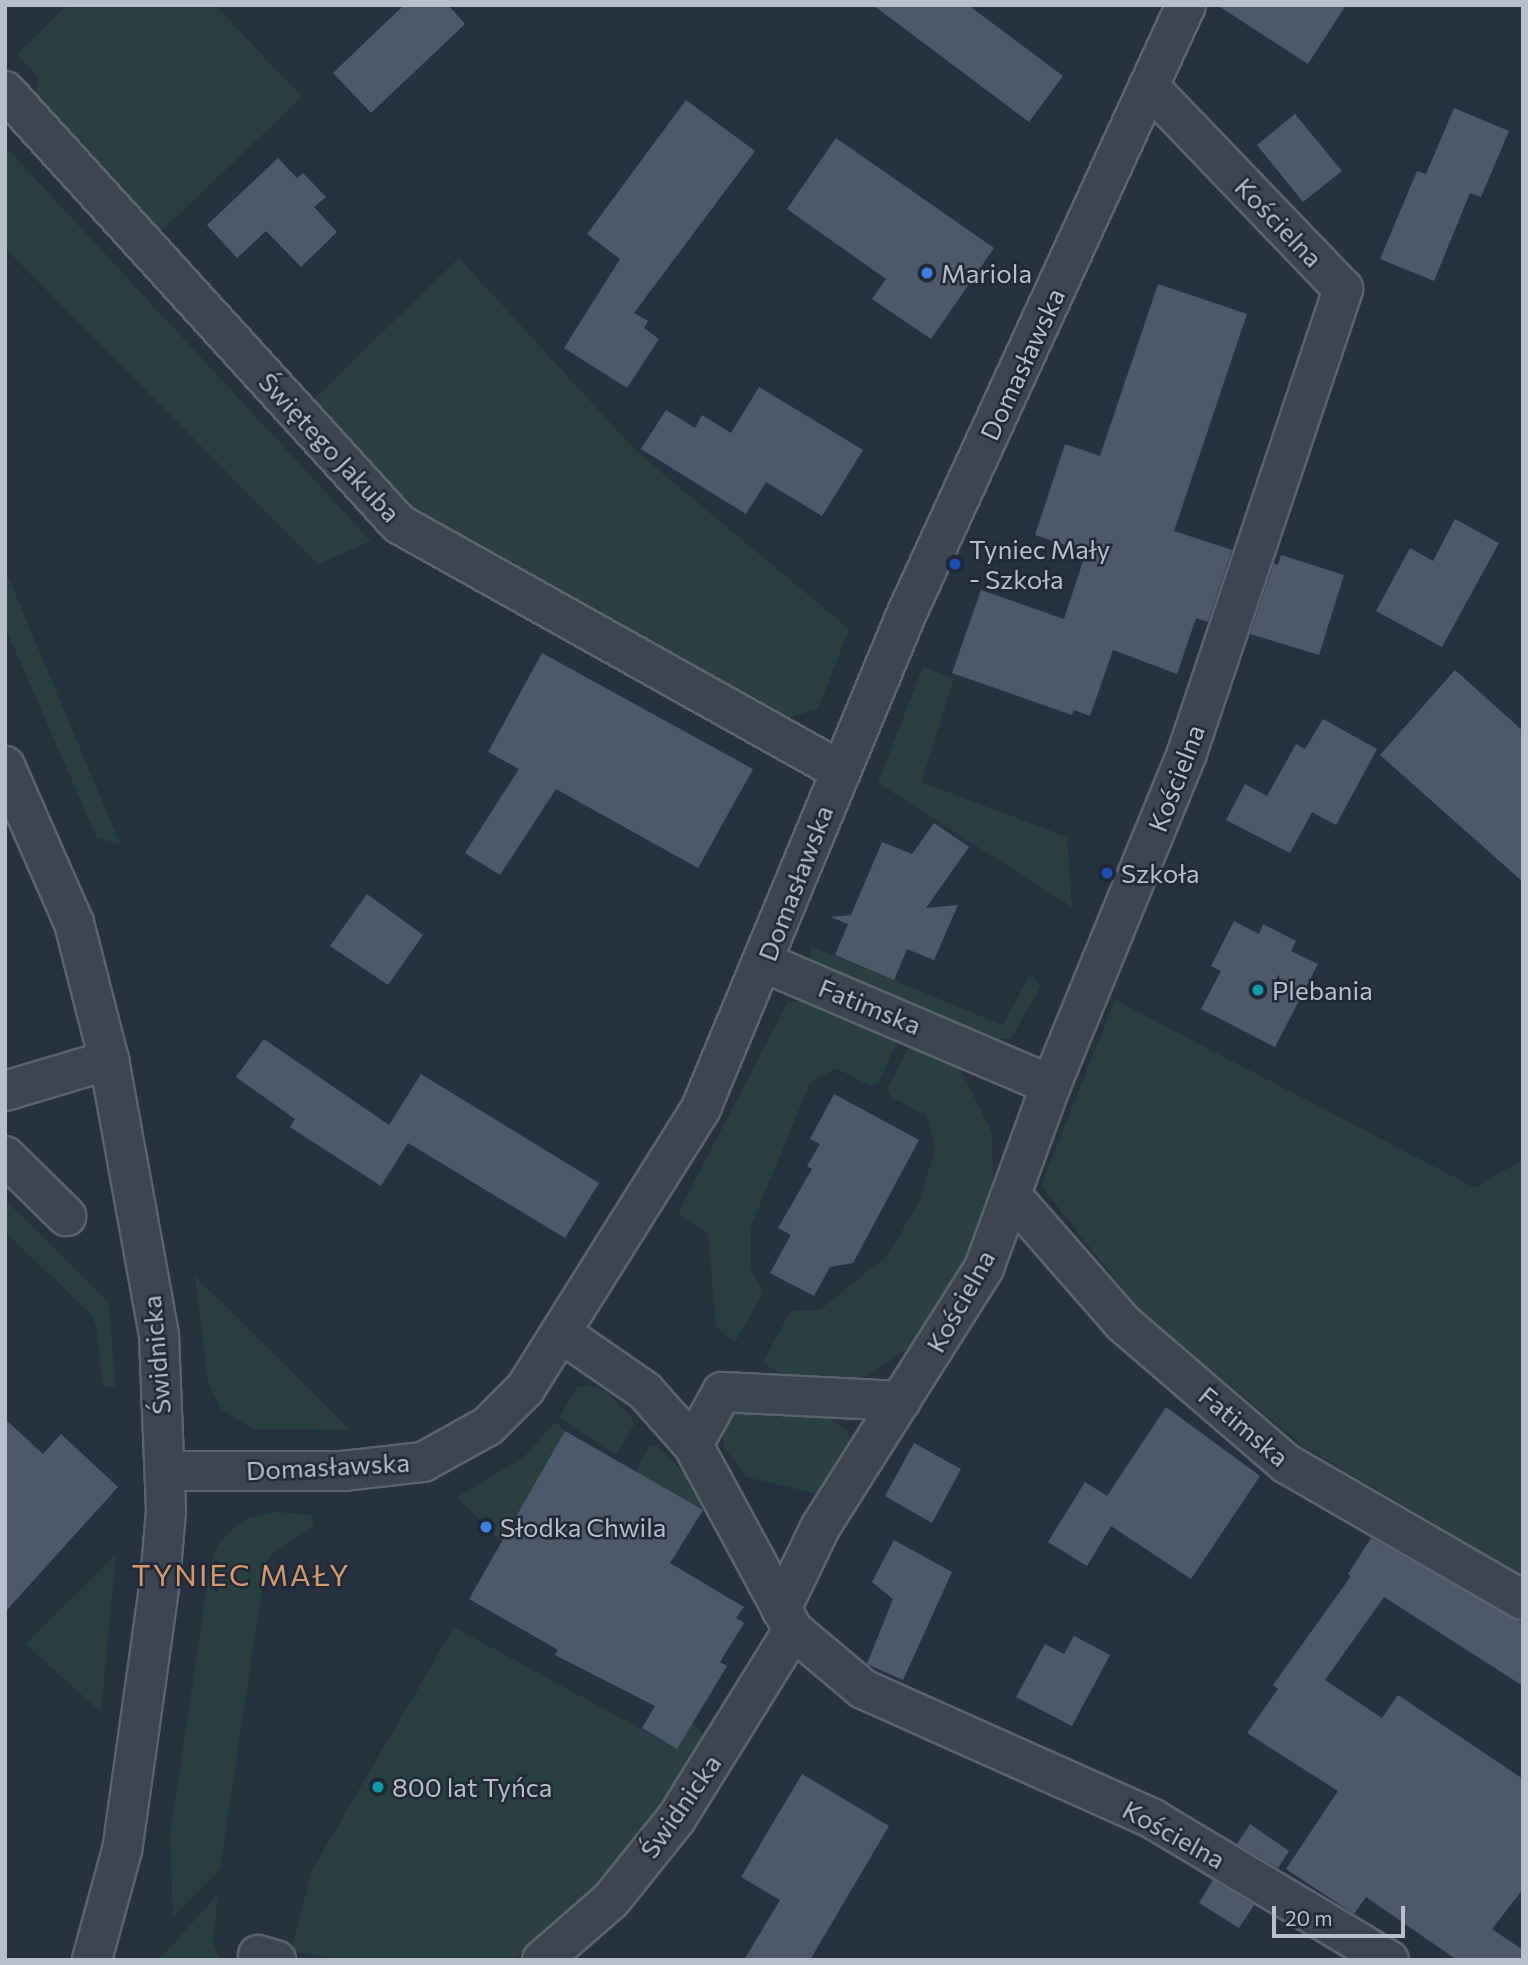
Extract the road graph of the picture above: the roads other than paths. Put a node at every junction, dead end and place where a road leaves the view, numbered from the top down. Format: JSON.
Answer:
{"nodes":[{"id":1,"x":1186,"y":5,"type":"edge"},
{"id":2,"x":1148,"y":86,"type":"junction"},
{"id":3,"x":5,"y":91,"type":"edge"},
{"id":4,"x":5,"y":766,"type":"edge"},
{"id":5,"x":839,"y":770,"type":"junction"},
{"id":6,"x":765,"y":963,"type":"junction"},
{"id":7,"x":109,"y":1060,"type":"junction"},
{"id":8,"x":1051,"y":1085,"type":"junction"},
{"id":9,"x":5,"y":1091,"type":"edge"},
{"id":10,"x":5,"y":1156,"type":"edge"},
{"id":11,"x":1011,"y":1195,"type":"junction"},
{"id":12,"x":66,"y":1216,"type":"dead end"},
{"id":13,"x":561,"y":1334,"type":"junction"},
{"id":14,"x":901,"y":1401,"type":"junction"},
{"id":15,"x":693,"y":1445,"type":"junction"},
{"id":16,"x":164,"y":1471,"type":"junction"},
{"id":17,"x":1523,"y":1600,"type":"edge"},
{"id":18,"x":787,"y":1620,"type":"junction"},
{"id":19,"x":92,"y":1960,"type":"edge"},
{"id":20,"x":542,"y":1960,"type":"edge"},
{"id":21,"x":1389,"y":1960,"type":"edge"}],
"edges":[{"from":1,"to":2,"type":"street","name":"Domasławska"},
{"from":2,"to":5,"type":"street","name":"Domasławska"},
{"from":2,"to":8,"type":"street","name":"Kościelna"},
{"from":3,"to":5,"type":"street","name":"Świętego Jakuba"},
{"from":4,"to":7,"type":"street","name":"Świdnicka"},
{"from":5,"to":6,"type":"street","name":"Domasławska"},
{"from":6,"to":8,"type":"street","name":"Fatimska"},
{"from":6,"to":13,"type":"street","name":"Domasławska"},
{"from":7,"to":9,"type":"street"},
{"from":7,"to":16,"type":"street","name":"Świdnicka"},
{"from":8,"to":11,"type":"street","name":"Kościelna"},
{"from":10,"to":12,"type":"street"},
{"from":11,"to":14,"type":"street","name":"Kościelna"},
{"from":11,"to":17,"type":"street","name":"Fatimska"},
{"from":13,"to":15,"type":"street","name":"Kościelna"},
{"from":13,"to":16,"type":"street","name":"Domasławska"},
{"from":14,"to":15,"type":"street"},
{"from":14,"to":18,"type":"street","name":"Kościelna"},
{"from":15,"to":18,"type":"street","name":"Kościelna"},
{"from":16,"to":19,"type":"street","name":"Świdnicka"},
{"from":18,"to":20,"type":"street","name":"Świdnicka"},
{"from":18,"to":21,"type":"street","name":"Kościelna"}]}
